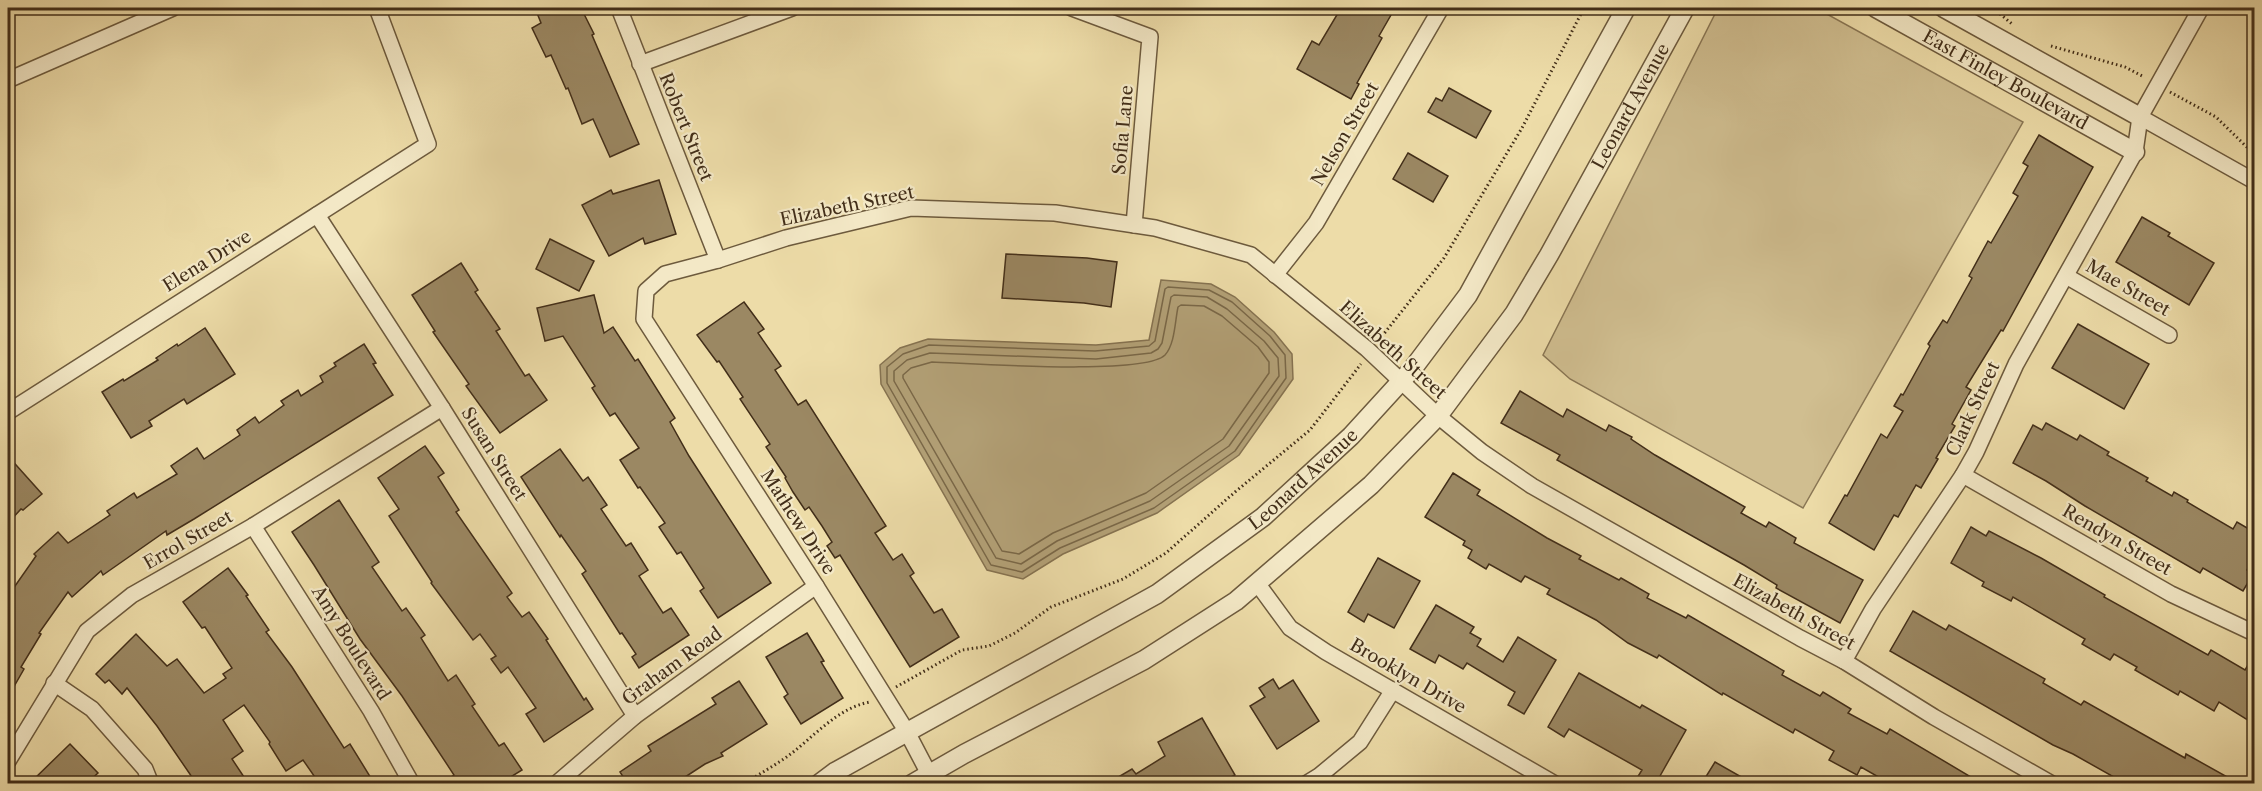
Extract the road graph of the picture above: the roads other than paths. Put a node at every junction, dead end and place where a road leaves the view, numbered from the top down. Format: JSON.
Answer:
{"nodes":[{"id":1,"x":173,"y":8,"type":"edge"},
{"id":2,"x":378,"y":8,"type":"edge"},
{"id":3,"x":619,"y":8,"type":"edge"},
{"id":4,"x":792,"y":8,"type":"edge"},
{"id":5,"x":1072,"y":8,"type":"edge"},
{"id":6,"x":1441,"y":8,"type":"edge"},
{"id":7,"x":1626,"y":8,"type":"edge"},
{"id":8,"x":1685,"y":8,"type":"edge"},
{"id":9,"x":1876,"y":8,"type":"edge"},
{"id":10,"x":1944,"y":8,"type":"edge"},
{"id":11,"x":2201,"y":8,"type":"edge"},
{"id":12,"x":640,"y":64,"type":"junction"},
{"id":13,"x":8,"y":80,"type":"edge"},
{"id":14,"x":2140,"y":117,"type":"junction"},
{"id":15,"x":2131,"y":159,"type":"junction"},
{"id":16,"x":2254,"y":181,"type":"edge"},
{"id":17,"x":317,"y":215,"type":"junction"},
{"id":18,"x":1134,"y":225,"type":"junction"},
{"id":19,"x":718,"y":260,"type":"junction"},
{"id":20,"x":1275,"y":275,"type":"junction"},
{"id":21,"x":2066,"y":276,"type":"junction"},
{"id":22,"x":646,"y":291,"type":"joint"},
{"id":23,"x":2169,"y":335,"type":"dead end"},
{"id":24,"x":1401,"y":382,"type":"junction"},
{"id":25,"x":442,"y":408,"type":"junction"},
{"id":26,"x":8,"y":412,"type":"edge"},
{"id":27,"x":1438,"y":416,"type":"junction"},
{"id":28,"x":1963,"y":475,"type":"junction"},
{"id":29,"x":253,"y":526,"type":"junction"},
{"id":30,"x":1257,"y":583,"type":"junction"},
{"id":31,"x":816,"y":586,"type":"junction"},
{"id":32,"x":2254,"y":633,"type":"edge"},
{"id":33,"x":1844,"y":661,"type":"junction"},
{"id":34,"x":54,"y":683,"type":"junction"},
{"id":35,"x":1393,"y":690,"type":"junction"},
{"id":36,"x":635,"y":716,"type":"junction"},
{"id":37,"x":907,"y":732,"type":"junction"},
{"id":38,"x":8,"y":761,"type":"edge"},
{"id":39,"x":928,"y":774,"type":"junction"},
{"id":40,"x":151,"y":783,"type":"edge"},
{"id":41,"x":412,"y":783,"type":"edge"},
{"id":42,"x":556,"y":783,"type":"edge"},
{"id":43,"x":819,"y":783,"type":"edge"},
{"id":44,"x":912,"y":783,"type":"edge"},
{"id":45,"x":1306,"y":783,"type":"edge"},
{"id":46,"x":1555,"y":783,"type":"edge"},
{"id":47,"x":2052,"y":783,"type":"edge"}],
"edges":[{"from":1,"to":13,"type":"street"},
{"from":2,"to":17,"type":"street","name":"Elena Drive"},
{"from":3,"to":12,"type":"street","name":"Robert Street"},
{"from":4,"to":12,"type":"street"},
{"from":5,"to":18,"type":"street","name":"Sofia Lane"},
{"from":6,"to":20,"type":"street","name":"Nelson Street"},
{"from":7,"to":24,"type":"street","name":"Leonard Avenue"},
{"from":8,"to":27,"type":"street","name":"Leonard Avenue"},
{"from":9,"to":15,"type":"street","name":"East Finley Boulevard"},
{"from":10,"to":14,"type":"street","name":"East Finley Boulevard"},
{"from":11,"to":14,"type":"street"},
{"from":12,"to":19,"type":"street","name":"Robert Street"},
{"from":14,"to":15,"type":"street"},
{"from":14,"to":16,"type":"street"},
{"from":15,"to":21,"type":"street","name":"Clark Street"},
{"from":17,"to":25,"type":"street","name":"Susan Street"},
{"from":17,"to":26,"type":"street","name":"Elena Drive"},
{"from":18,"to":19,"type":"street","name":"Elizabeth Street"},
{"from":18,"to":20,"type":"street","name":"Elizabeth Street"},
{"from":19,"to":22,"type":"street","name":"Elizabeth Street"},
{"from":20,"to":24,"type":"street","name":"Elizabeth Street"},
{"from":21,"to":23,"type":"street","name":"Mae Street"},
{"from":21,"to":28,"type":"street","name":"Clark Street"},
{"from":22,"to":31,"type":"street","name":"Mathew Drive"},
{"from":24,"to":27,"type":"street","name":"Elizabeth Street"},
{"from":24,"to":37,"type":"street","name":"Leonard Avenue"},
{"from":25,"to":29,"type":"street","name":"Errol Street"},
{"from":25,"to":36,"type":"street","name":"Susan Street"},
{"from":27,"to":30,"type":"street","name":"Leonard Avenue"},
{"from":27,"to":33,"type":"street","name":"Elizabeth Street"},
{"from":28,"to":32,"type":"street","name":"Rendyn Street"},
{"from":28,"to":33,"type":"street","name":"Clark Street"},
{"from":29,"to":34,"type":"street","name":"Errol Street"},
{"from":29,"to":41,"type":"street","name":"Amy Boulevard"},
{"from":30,"to":35,"type":"street","name":"Brooklyn Drive"},
{"from":30,"to":39,"type":"street","name":"Leonard Avenue"},
{"from":31,"to":36,"type":"street","name":"Graham Road"},
{"from":31,"to":37,"type":"street","name":"Mathew Drive"},
{"from":33,"to":47,"type":"street","name":"Elizabeth Street"},
{"from":34,"to":38,"type":"street","name":"Errol Street"},
{"from":34,"to":40,"type":"street"},
{"from":35,"to":45,"type":"street"},
{"from":35,"to":46,"type":"street","name":"Brooklyn Drive"},
{"from":36,"to":42,"type":"street","name":"Graham Road"},
{"from":37,"to":39,"type":"street","name":"Mathew Drive"},
{"from":37,"to":43,"type":"street","name":"Leonard Avenue"},
{"from":39,"to":44,"type":"street","name":"Leonard Avenue"}]}
